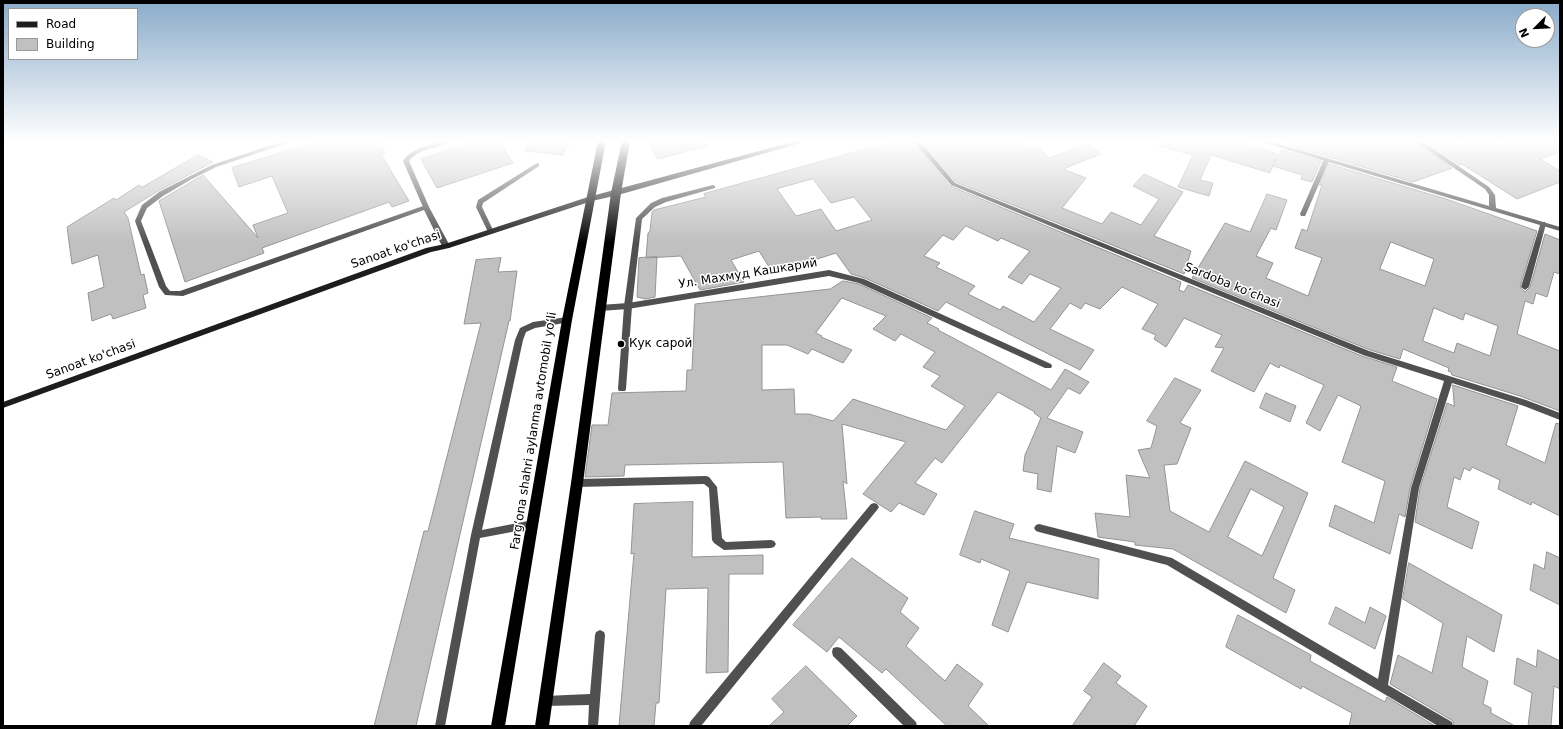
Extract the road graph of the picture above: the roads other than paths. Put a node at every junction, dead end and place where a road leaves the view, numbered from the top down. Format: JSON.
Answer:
{"nodes":[{"id":1,"x":197,"y":175,"type":"edge"},
{"id":2,"x":412,"y":175,"type":"edge"},
{"id":3,"x":522,"y":175,"type":"edge"},
{"id":4,"x":595,"y":175,"type":"edge"},
{"id":5,"x":619,"y":175,"type":"edge"},
{"id":6,"x":681,"y":175,"type":"edge"},
{"id":7,"x":945,"y":175,"type":"edge"},
{"id":8,"x":1320,"y":175,"type":"edge"},
{"id":9,"x":1377,"y":175,"type":"edge"},
{"id":10,"x":1468,"y":175,"type":"edge"},
{"id":11,"x":713,"y":187,"type":"dead end"},
{"id":12,"x":616,"y":193,"type":"junction"},
{"id":13,"x":590,"y":199,"type":"junction"},
{"id":14,"x":426,"y":207,"type":"junction"},
{"id":15,"x":1492,"y":209,"type":"junction"},
{"id":16,"x":1303,"y":214,"type":"dead end"},
{"id":17,"x":1543,"y":224,"type":"junction"},
{"id":18,"x":1560,"y":229,"type":"edge"},
{"id":19,"x":490,"y":230,"type":"junction"},
{"id":20,"x":446,"y":246,"type":"junction"},
{"id":21,"x":1525,"y":287,"type":"dead end"},
{"id":22,"x":628,"y":306,"type":"junction"},
{"id":23,"x":600,"y":308,"type":"junction"},
{"id":24,"x":566,"y":320,"type":"junction"},
{"id":25,"x":1048,"y":366,"type":"dead end"},
{"id":26,"x":1449,"y":379,"type":"junction"},
{"id":27,"x":622,"y":389,"type":"dead end"},
{"id":28,"x":3,"y":405,"type":"edge"},
{"id":29,"x":1560,"y":417,"type":"edge"},
{"id":30,"x":577,"y":483,"type":"junction"},
{"id":31,"x":874,"y":507,"type":"dead end"},
{"id":32,"x":533,"y":524,"type":"junction"},
{"id":33,"x":1039,"y":528,"type":"dead end"},
{"id":34,"x":476,"y":535,"type":"junction"},
{"id":35,"x":772,"y":544,"type":"dead end"},
{"id":36,"x":600,"y":635,"type":"dead end"},
{"id":37,"x":837,"y":652,"type":"dead end"},
{"id":38,"x":1382,"y":688,"type":"junction"},
{"id":39,"x":594,"y":699,"type":"junction"},
{"id":40,"x":545,"y":701,"type":"junction"},
{"id":41,"x":440,"y":726,"type":"edge"},
{"id":42,"x":498,"y":726,"type":"edge"},
{"id":43,"x":542,"y":726,"type":"edge"},
{"id":44,"x":592,"y":726,"type":"edge"},
{"id":45,"x":694,"y":726,"type":"edge"},
{"id":46,"x":912,"y":726,"type":"edge"},
{"id":47,"x":1448,"y":726,"type":"edge"}],
"edges":[{"from":1,"to":14,"type":"street"},
{"from":2,"to":14,"type":"street"},
{"from":3,"to":19,"type":"street"},
{"from":4,"to":13,"type":"highway","name":"Fargʻona shahri aylanma avtomobil yoʻli"},
{"from":5,"to":12,"type":"highway"},
{"from":6,"to":12,"type":"main road","name":"Sanoat ko'chasi"},
{"from":7,"to":26,"type":"street","name":"Sardoba koʻchasi"},
{"from":8,"to":16,"type":"street"},
{"from":9,"to":15,"type":"street"},
{"from":10,"to":15,"type":"street"},
{"from":11,"to":22,"type":"street"},
{"from":12,"to":13,"type":"main road","name":"Sanoat ko'chasi"},
{"from":12,"to":23,"type":"highway"},
{"from":13,"to":19,"type":"main road","name":"Sanoat ko'chasi"},
{"from":13,"to":24,"type":"highway","name":"Fargʻona shahri aylanma avtomobil yoʻli"},
{"from":14,"to":20,"type":"street"},
{"from":15,"to":17,"type":"street"},
{"from":17,"to":18,"type":"street"},
{"from":17,"to":21,"type":"street"},
{"from":19,"to":20,"type":"main road","name":"Sanoat ko'chasi"},
{"from":20,"to":28,"type":"main road","name":"Sanoat ko'chasi"},
{"from":22,"to":23,"type":"street","name":"Ул. Махмуд Кашкарий"},
{"from":22,"to":25,"type":"street","name":"Ул. Махмуд Кашкарий"},
{"from":22,"to":27,"type":"street"},
{"from":23,"to":30,"type":"highway"},
{"from":24,"to":32,"type":"highway","name":"Fargʻona shahri aylanma avtomobil yoʻli"},
{"from":24,"to":34,"type":"street"},
{"from":26,"to":29,"type":"street","name":"Sardoba koʻchasi"},
{"from":26,"to":38,"type":"street"},
{"from":30,"to":35,"type":"street"},
{"from":30,"to":40,"type":"highway"},
{"from":31,"to":45,"type":"street"},
{"from":32,"to":34,"type":"street"},
{"from":32,"to":42,"type":"highway","name":"Fargʻona shahri aylanma avtomobil yoʻli"},
{"from":33,"to":38,"type":"street"},
{"from":34,"to":41,"type":"street"},
{"from":36,"to":39,"type":"street"},
{"from":37,"to":46,"type":"street"},
{"from":38,"to":47,"type":"street"},
{"from":39,"to":40,"type":"street"},
{"from":39,"to":44,"type":"street"},
{"from":40,"to":43,"type":"highway"}]}
